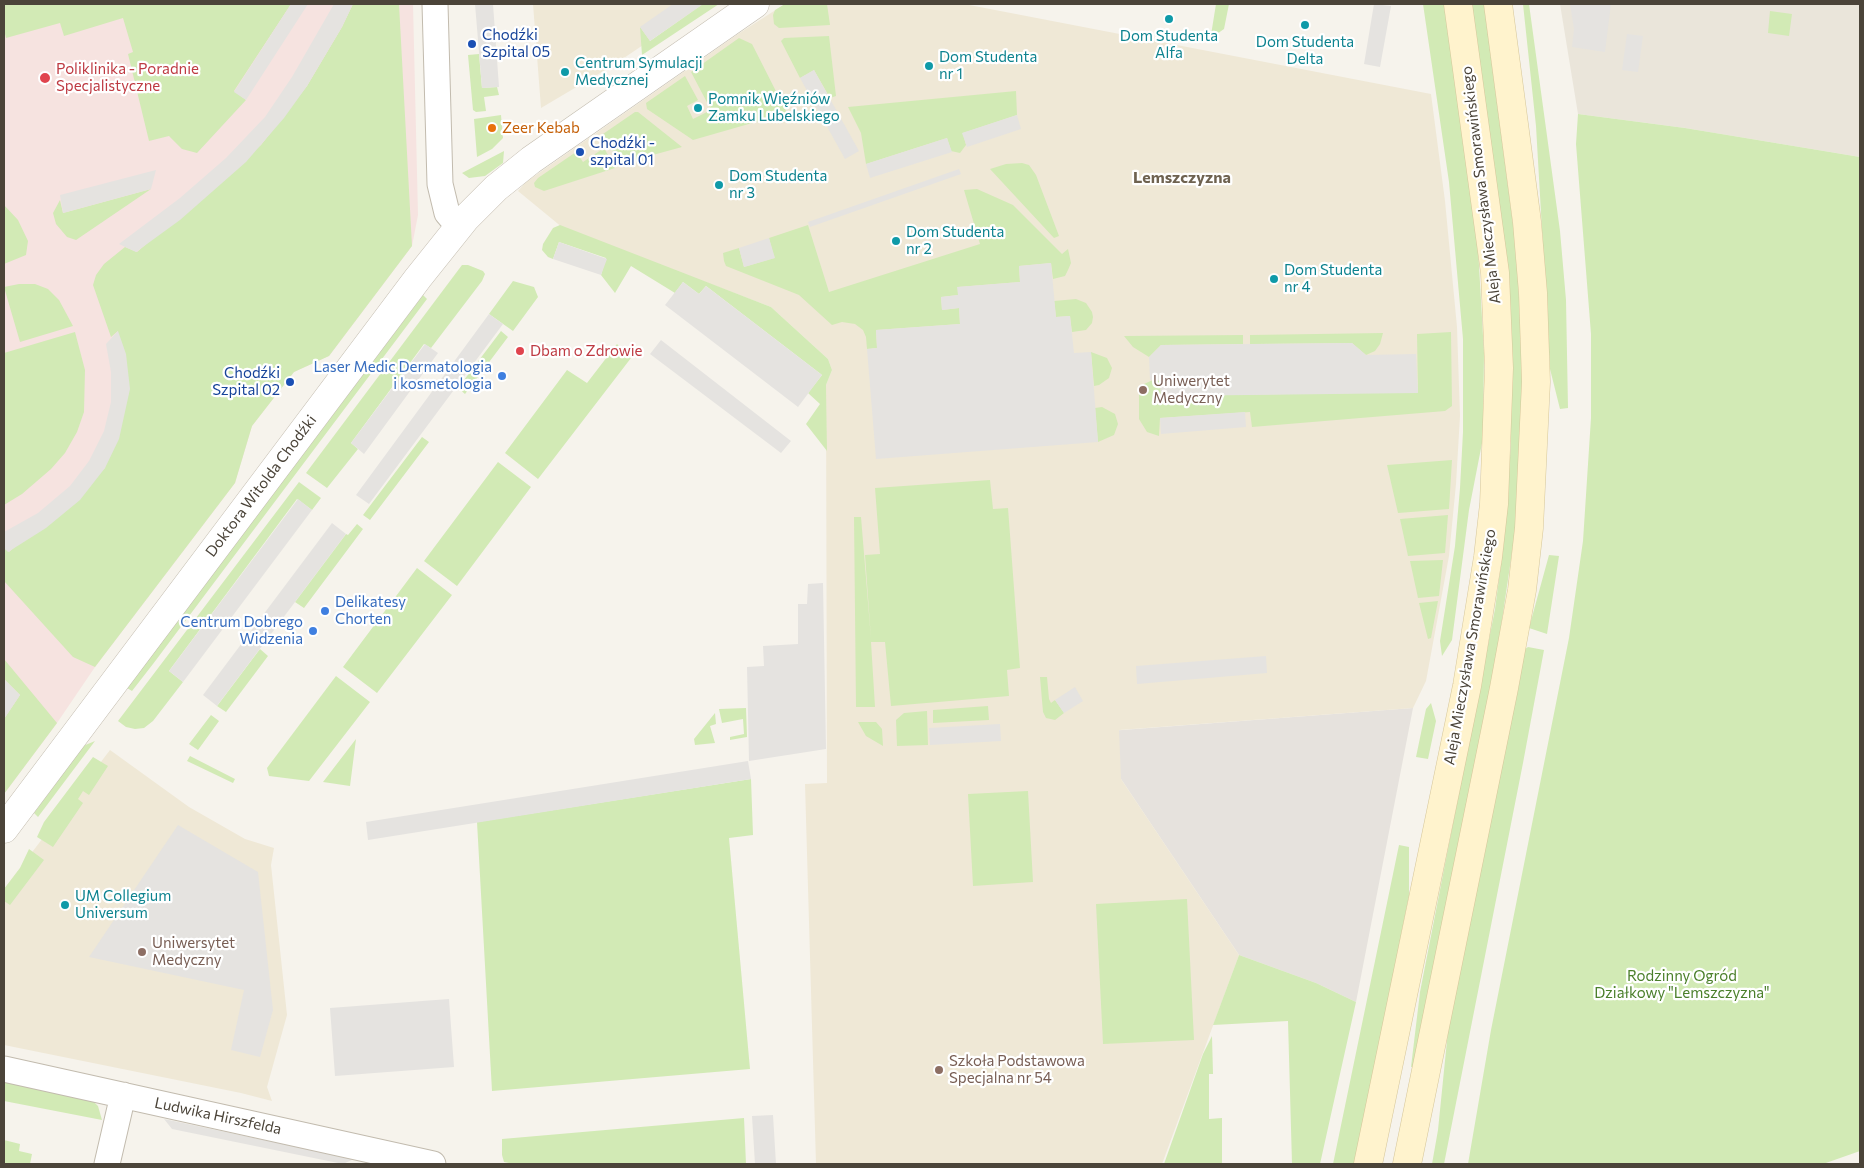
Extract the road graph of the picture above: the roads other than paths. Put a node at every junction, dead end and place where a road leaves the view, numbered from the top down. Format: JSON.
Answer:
{"nodes":[{"id":1,"x":435,"y":4,"type":"edge"},
{"id":2,"x":755,"y":4,"type":"edge"},
{"id":3,"x":1458,"y":4,"type":"edge"},
{"id":4,"x":1498,"y":4,"type":"edge"},
{"id":5,"x":458,"y":226,"type":"junction"},
{"id":6,"x":4,"y":829,"type":"edge"},
{"id":7,"x":4,"y":1069,"type":"edge"},
{"id":8,"x":123,"y":1095,"type":"junction"},
{"id":9,"x":107,"y":1164,"type":"edge"},
{"id":10,"x":433,"y":1164,"type":"edge"},
{"id":11,"x":1368,"y":1164,"type":"edge"},
{"id":12,"x":1407,"y":1164,"type":"edge"}],
"edges":[{"from":1,"to":5,"type":"street"},
{"from":2,"to":5,"type":"street","name":"Doktora Witolda Chodźki"},
{"from":3,"to":11,"type":"main road","name":"Aleja Mieczysława Smorawińskiego"},
{"from":4,"to":12,"type":"main road"},
{"from":5,"to":6,"type":"street","name":"Doktora Witolda Chodźki"},
{"from":7,"to":8,"type":"street","name":"Ludwika Hirszfelda"},
{"from":8,"to":9,"type":"street"},
{"from":8,"to":10,"type":"street","name":"Ludwika Hirszfelda"}]}
